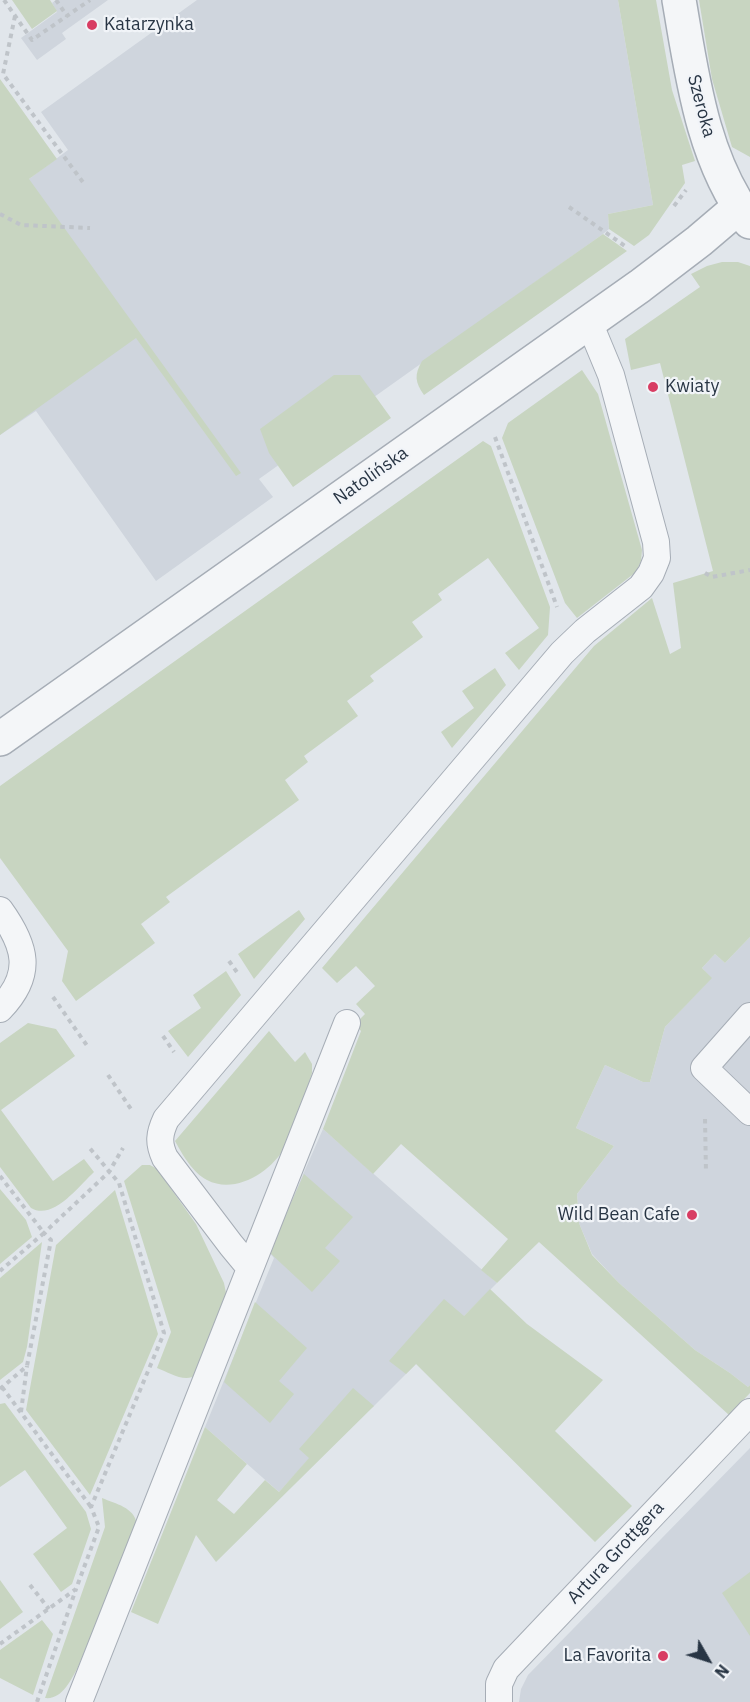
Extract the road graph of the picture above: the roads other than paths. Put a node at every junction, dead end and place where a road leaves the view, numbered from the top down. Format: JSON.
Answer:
{"nodes":[{"id":1,"x":679,"y":0,"type":"edge"},
{"id":2,"x":745,"y":214,"type":"edge"},
{"id":3,"x":589,"y":322,"type":"junction"},
{"id":4,"x":0,"y":739,"type":"edge"},
{"id":5,"x":0,"y":910,"type":"edge"},
{"id":6,"x":0,"y":1010,"type":"edge"},
{"id":7,"x":750,"y":1016,"type":"edge"},
{"id":8,"x":347,"y":1023,"type":"dead end"},
{"id":9,"x":750,"y":1112,"type":"edge"},
{"id":10,"x":250,"y":1268,"type":"junction"},
{"id":11,"x":750,"y":1412,"type":"edge"},
{"id":12,"x":79,"y":1702,"type":"edge"},
{"id":13,"x":499,"y":1702,"type":"edge"}],
"edges":[{"from":1,"to":2,"type":"street","name":"Szeroka"},
{"from":2,"to":3,"type":"street","name":"Natolińska"},
{"from":3,"to":4,"type":"street","name":"Natolińska"},
{"from":3,"to":10,"type":"lane"},
{"from":5,"to":6,"type":"lane"},
{"from":7,"to":9,"type":"lane"},
{"from":8,"to":10,"type":"lane"},
{"from":10,"to":12,"type":"lane"},
{"from":11,"to":13,"type":"lane","name":"Artura Grottgera"}]}
